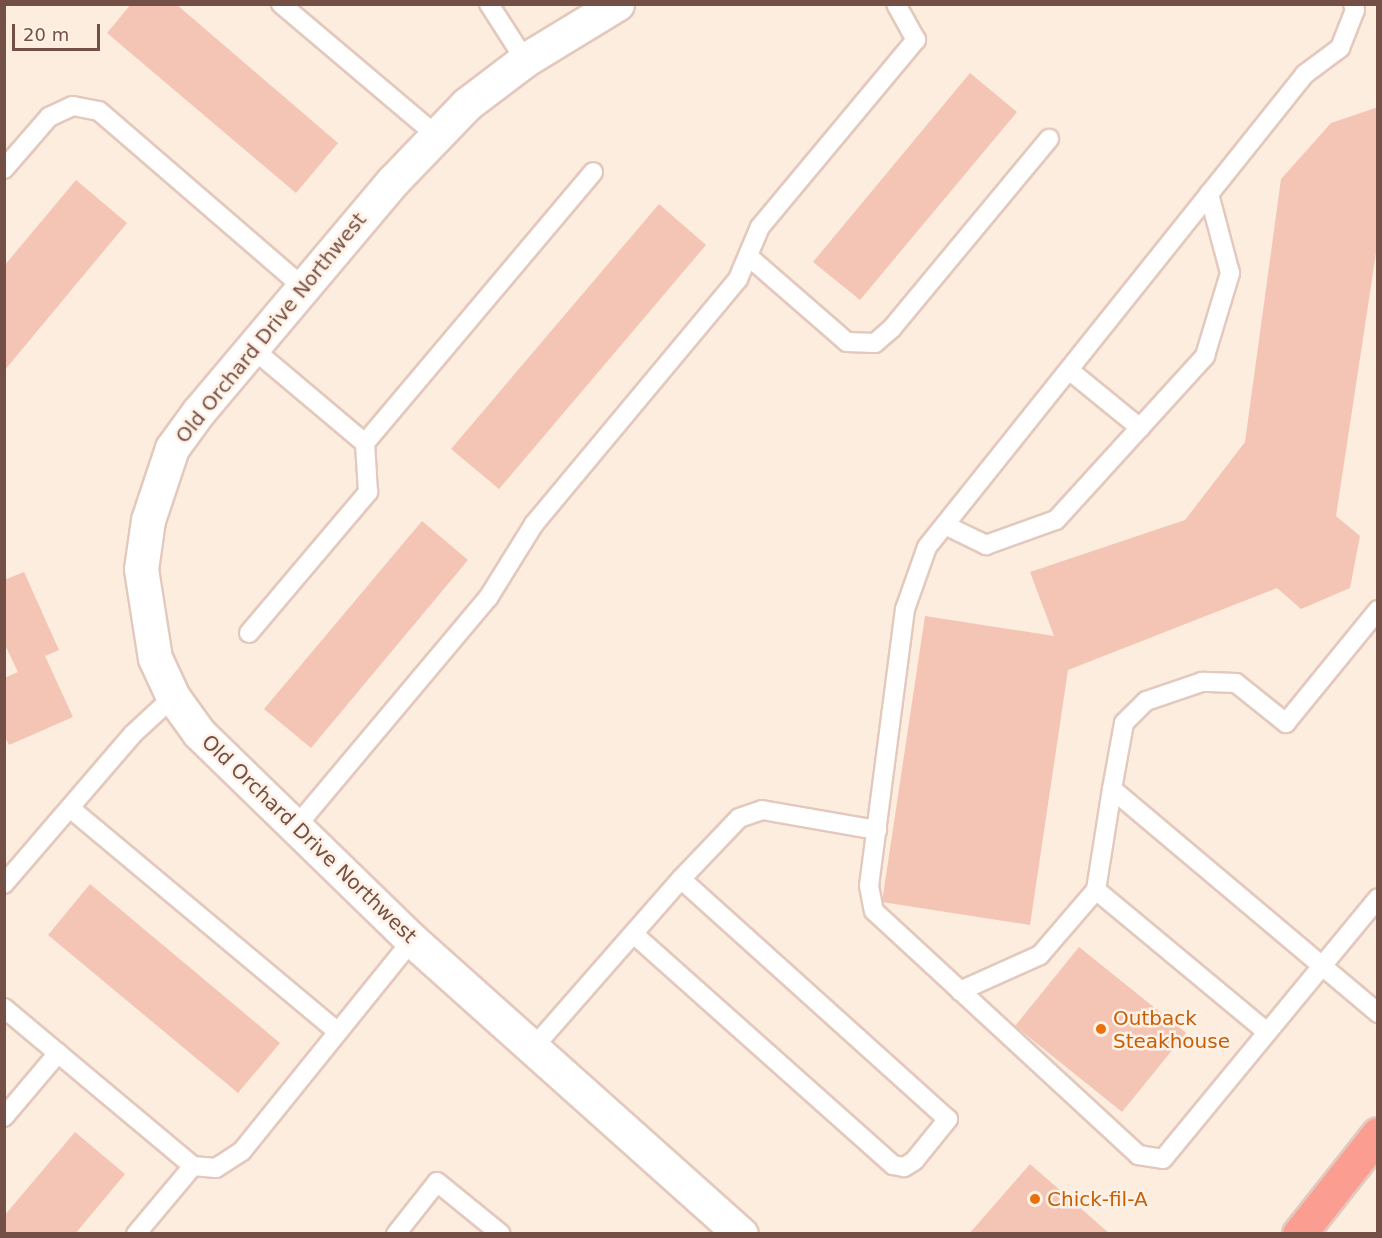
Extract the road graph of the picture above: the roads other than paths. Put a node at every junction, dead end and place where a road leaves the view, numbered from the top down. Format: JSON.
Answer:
{"nodes":[{"id":1,"x":281,"y":4,"type":"edge"},
{"id":2,"x":489,"y":4,"type":"edge"},
{"id":3,"x":617,"y":4,"type":"edge"},
{"id":4,"x":896,"y":4,"type":"edge"},
{"id":5,"x":1353,"y":4,"type":"edge"},
{"id":6,"x":525,"y":60,"type":"junction"},
{"id":7,"x":436,"y":135,"type":"junction"},
{"id":8,"x":1049,"y":139,"type":"dead end"},
{"id":9,"x":4,"y":169,"type":"edge"},
{"id":10,"x":593,"y":172,"type":"dead end"},
{"id":11,"x":1209,"y":194,"type":"junction"},
{"id":12,"x":748,"y":256,"type":"junction"},
{"id":13,"x":303,"y":287,"type":"junction"},
{"id":14,"x":252,"y":348,"type":"junction"},
{"id":15,"x":1069,"y":370,"type":"junction"},
{"id":16,"x":1140,"y":428,"type":"junction"},
{"id":17,"x":365,"y":443,"type":"junction"},
{"id":18,"x":945,"y":525,"type":"junction"},
{"id":19,"x":1377,"y":610,"type":"edge"},
{"id":20,"x":249,"y":633,"type":"dead end"},
{"id":21,"x":173,"y":697,"type":"junction"},
{"id":22,"x":1112,"y":789,"type":"junction"},
{"id":23,"x":70,"y":808,"type":"junction"},
{"id":24,"x":294,"y":829,"type":"junction"},
{"id":25,"x":877,"y":830,"type":"junction"},
{"id":26,"x":681,"y":879,"type":"junction"},
{"id":27,"x":4,"y":884,"type":"edge"},
{"id":28,"x":1096,"y":890,"type":"junction"},
{"id":29,"x":1377,"y":898,"type":"edge"},
{"id":30,"x":634,"y":934,"type":"junction"},
{"id":31,"x":412,"y":940,"type":"junction"},
{"id":32,"x":1322,"y":965,"type":"junction"},
{"id":33,"x":960,"y":991,"type":"junction"},
{"id":34,"x":4,"y":1008,"type":"edge"},
{"id":35,"x":1377,"y":1012,"type":"edge"},
{"id":36,"x":338,"y":1032,"type":"junction"},
{"id":37,"x":1267,"y":1032,"type":"junction"},
{"id":38,"x":533,"y":1048,"type":"junction"},
{"id":39,"x":58,"y":1053,"type":"junction"},
{"id":40,"x":4,"y":1117,"type":"edge"},
{"id":41,"x":1377,"y":1134,"type":"edge"},
{"id":42,"x":193,"y":1166,"type":"junction"},
{"id":43,"x":135,"y":1233,"type":"edge"},
{"id":44,"x":396,"y":1233,"type":"edge"},
{"id":45,"x":501,"y":1233,"type":"edge"},
{"id":46,"x":741,"y":1233,"type":"edge"},
{"id":47,"x":1299,"y":1233,"type":"edge"}],
"edges":[{"from":1,"to":7,"type":"lane"},
{"from":2,"to":6,"type":"lane"},
{"from":3,"to":6,"type":"street","name":"Old Orchard Drive Northwest"},
{"from":4,"to":12,"type":"lane"},
{"from":5,"to":11,"type":"lane"},
{"from":6,"to":7,"type":"street","name":"Old Orchard Drive Northwest"},
{"from":7,"to":13,"type":"street","name":"Old Orchard Drive Northwest"},
{"from":8,"to":12,"type":"lane"},
{"from":9,"to":13,"type":"lane"},
{"from":10,"to":17,"type":"lane"},
{"from":11,"to":15,"type":"lane"},
{"from":11,"to":16,"type":"lane"},
{"from":12,"to":24,"type":"lane"},
{"from":13,"to":14,"type":"street","name":"Old Orchard Drive Northwest"},
{"from":14,"to":17,"type":"lane"},
{"from":14,"to":21,"type":"street","name":"Old Orchard Drive Northwest"},
{"from":15,"to":16,"type":"lane"},
{"from":15,"to":18,"type":"lane"},
{"from":16,"to":18,"type":"lane"},
{"from":17,"to":20,"type":"lane"},
{"from":18,"to":25,"type":"lane"},
{"from":19,"to":22,"type":"lane"},
{"from":21,"to":23,"type":"lane"},
{"from":21,"to":24,"type":"street","name":"Old Orchard Drive Northwest"},
{"from":22,"to":28,"type":"lane"},
{"from":22,"to":32,"type":"lane"},
{"from":23,"to":27,"type":"lane"},
{"from":23,"to":36,"type":"lane"},
{"from":24,"to":31,"type":"street","name":"Old Orchard Drive Northwest"},
{"from":25,"to":26,"type":"lane"},
{"from":25,"to":33,"type":"lane"},
{"from":26,"to":30,"type":"lane"},
{"from":26,"to":30,"type":"lane"},
{"from":28,"to":33,"type":"lane"},
{"from":28,"to":37,"type":"lane"},
{"from":29,"to":32,"type":"lane"},
{"from":30,"to":38,"type":"lane"},
{"from":31,"to":36,"type":"lane"},
{"from":31,"to":38,"type":"street","name":"Old Orchard Drive Northwest"},
{"from":32,"to":35,"type":"lane"},
{"from":32,"to":37,"type":"lane"},
{"from":33,"to":37,"type":"lane"},
{"from":34,"to":39,"type":"lane"},
{"from":36,"to":42,"type":"lane"},
{"from":38,"to":46,"type":"street","name":"Old Orchard Drive Northwest"},
{"from":39,"to":40,"type":"lane"},
{"from":39,"to":42,"type":"lane"},
{"from":41,"to":47,"type":"highway"},
{"from":42,"to":43,"type":"lane"},
{"from":44,"to":45,"type":"lane"}]}
